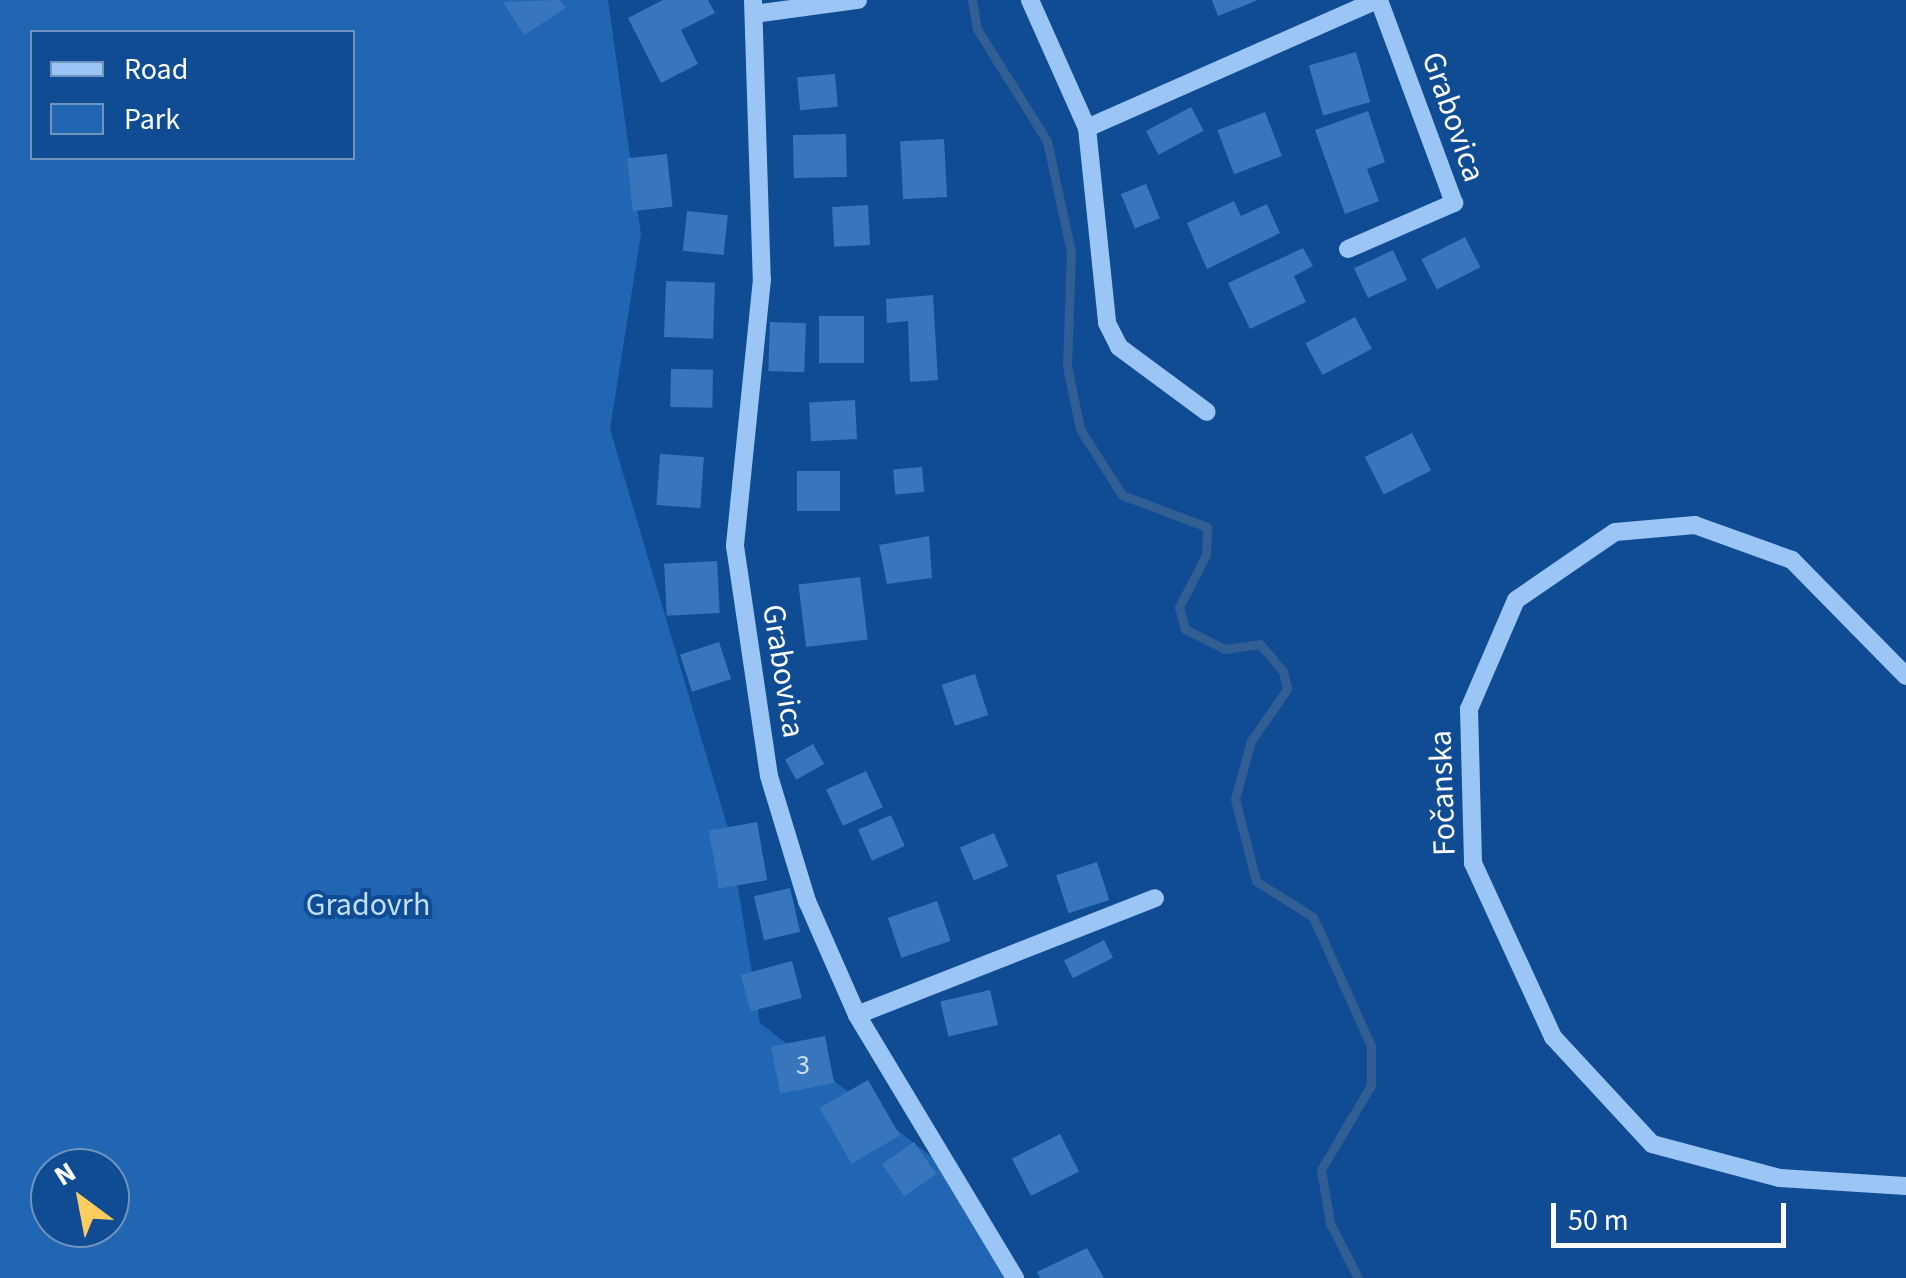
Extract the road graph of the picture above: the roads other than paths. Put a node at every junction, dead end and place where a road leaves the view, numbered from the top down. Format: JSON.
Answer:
{"nodes":[{"id":1,"x":858,"y":0,"type":"edge"},
{"id":2,"x":1030,"y":0,"type":"edge"},
{"id":3,"x":1378,"y":0,"type":"edge"},
{"id":4,"x":754,"y":7,"type":"edge"},
{"id":5,"x":1087,"y":128,"type":"junction"},
{"id":6,"x":1348,"y":249,"type":"dead end"},
{"id":7,"x":1207,"y":412,"type":"dead end"},
{"id":8,"x":1906,"y":676,"type":"edge"},
{"id":9,"x":1156,"y":898,"type":"dead end"},
{"id":10,"x":857,"y":1015,"type":"junction"},
{"id":11,"x":1906,"y":1186,"type":"edge"},
{"id":12,"x":1015,"y":1278,"type":"edge"}],
"edges":[{"from":1,"to":4,"type":"street","name":"Grabovica"},
{"from":2,"to":5,"type":"street"},
{"from":3,"to":5,"type":"street","name":"Grabovica"},
{"from":3,"to":6,"type":"street","name":"Grabovica"},
{"from":4,"to":10,"type":"street","name":"Grabovica"},
{"from":5,"to":7,"type":"street"},
{"from":8,"to":11,"type":"street","name":"Fočanska"},
{"from":9,"to":10,"type":"street"},
{"from":10,"to":12,"type":"street","name":"Grabovica"}]}
